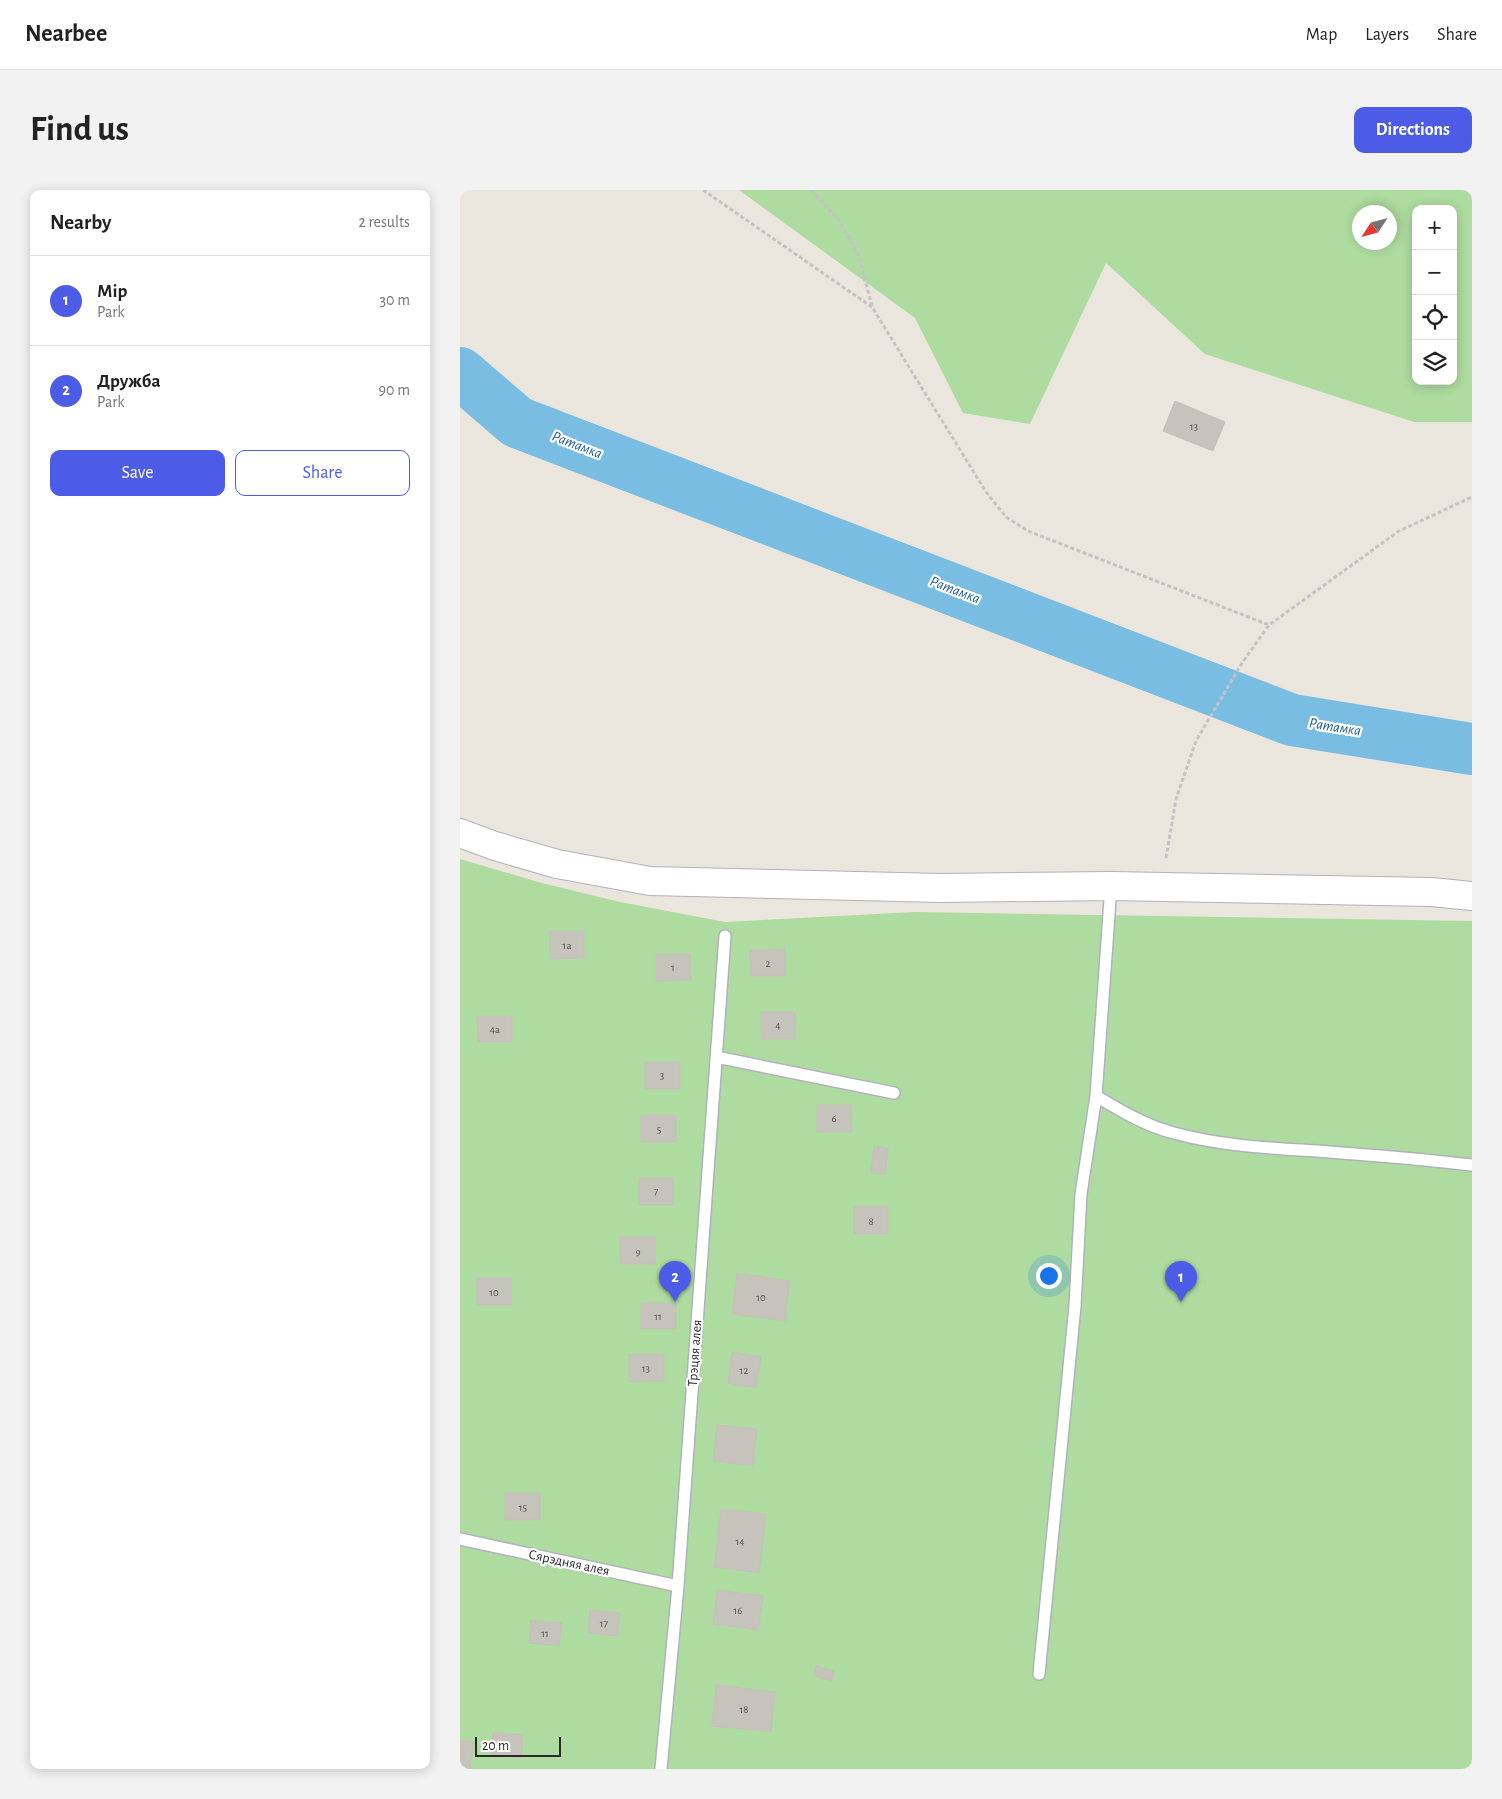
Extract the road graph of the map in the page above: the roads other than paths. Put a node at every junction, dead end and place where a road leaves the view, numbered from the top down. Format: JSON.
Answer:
{"nodes":[{"id":1,"x":460,"y":833,"type":"edge"},
{"id":2,"x":1111,"y":886,"type":"junction"},
{"id":3,"x":1472,"y":896,"type":"edge"},
{"id":4,"x":724,"y":936,"type":"dead end"},
{"id":5,"x":716,"y":1057,"type":"junction"},
{"id":6,"x":894,"y":1094,"type":"dead end"},
{"id":7,"x":1096,"y":1096,"type":"junction"},
{"id":8,"x":1472,"y":1165,"type":"edge"},
{"id":9,"x":460,"y":1540,"type":"edge"},
{"id":10,"x":678,"y":1586,"type":"junction"},
{"id":11,"x":1039,"y":1674,"type":"dead end"},
{"id":12,"x":661,"y":1769,"type":"edge"}],
"edges":[{"from":1,"to":2,"type":"street"},
{"from":2,"to":3,"type":"street"},
{"from":2,"to":7,"type":"lane"},
{"from":4,"to":5,"type":"lane","name":"Трэцяя алея"},
{"from":5,"to":6,"type":"lane"},
{"from":5,"to":10,"type":"lane","name":"Трэцяя алея"},
{"from":7,"to":8,"type":"lane"},
{"from":7,"to":11,"type":"lane"},
{"from":9,"to":10,"type":"lane","name":"Сярэдняя алея"},
{"from":10,"to":12,"type":"lane","name":"Трэцяя алея"}]}
